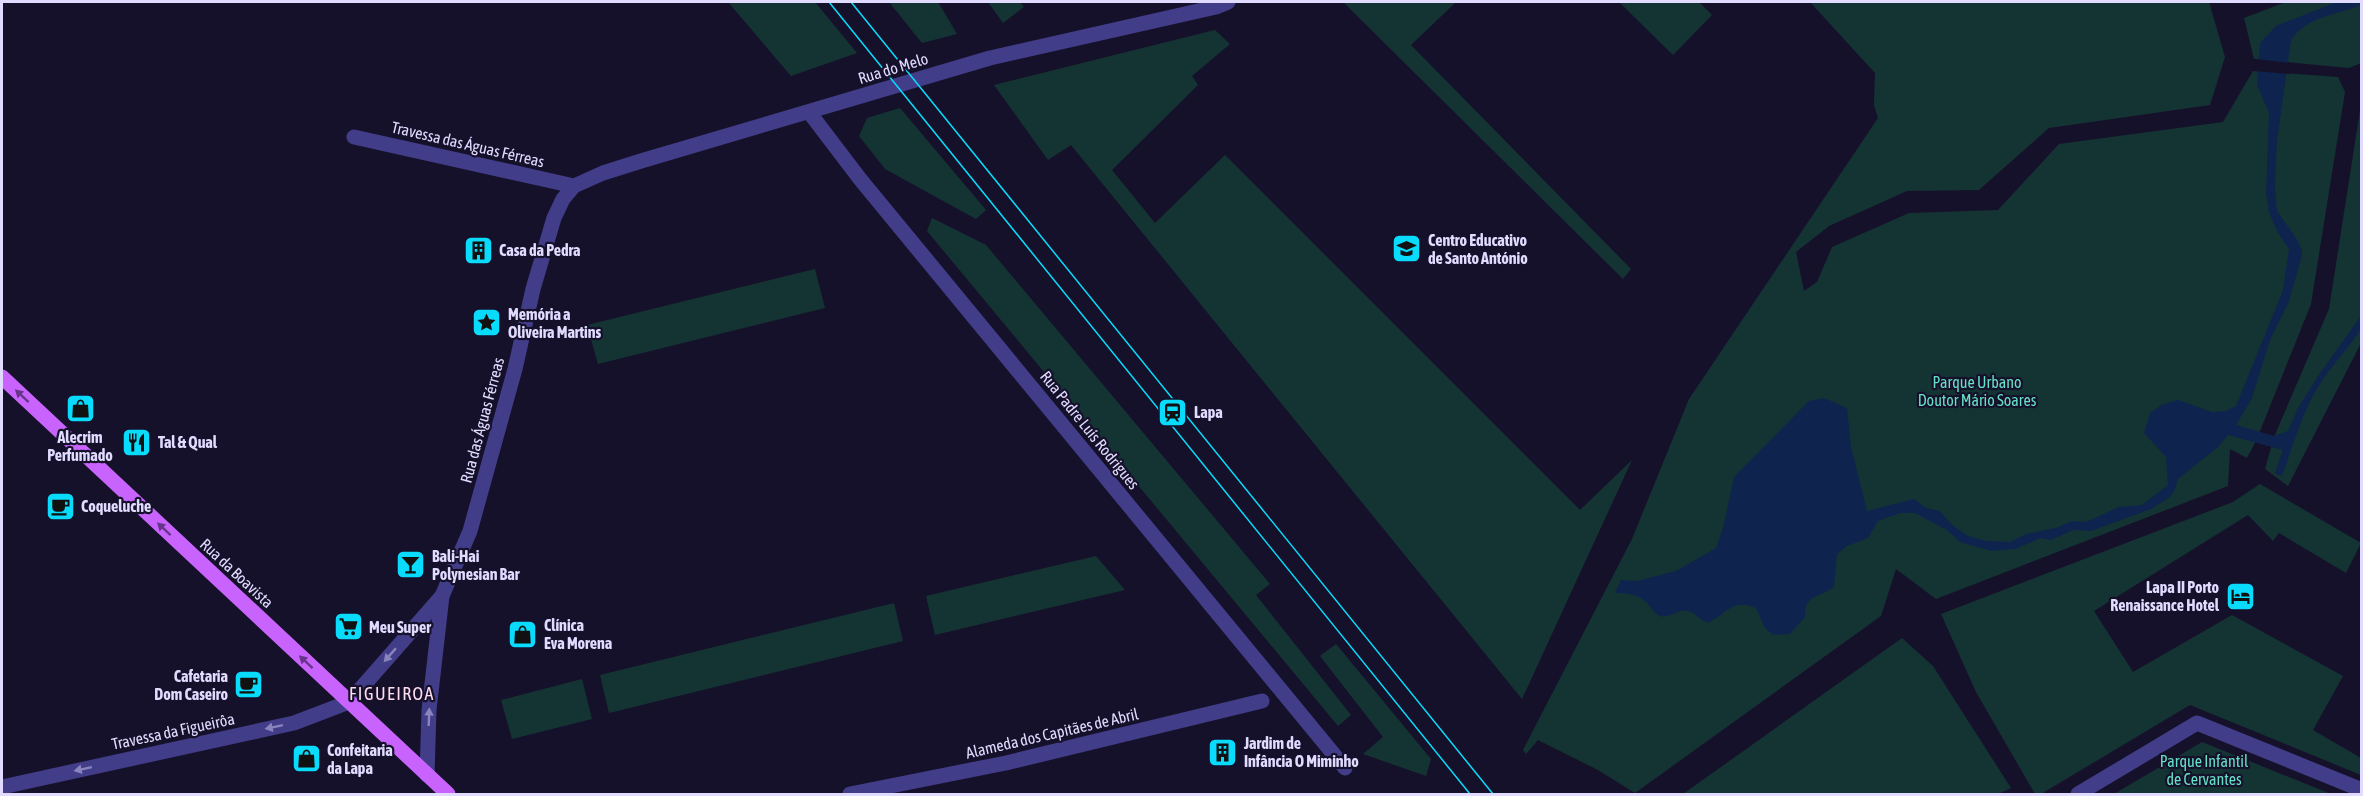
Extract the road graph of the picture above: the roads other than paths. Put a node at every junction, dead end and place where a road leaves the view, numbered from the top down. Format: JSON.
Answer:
{"nodes":[{"id":1,"x":1228,"y":2,"type":"edge"},
{"id":2,"x":809,"y":112,"type":"junction"},
{"id":3,"x":354,"y":137,"type":"dead end"},
{"id":4,"x":574,"y":186,"type":"junction"},
{"id":5,"x":2,"y":377,"type":"edge"},
{"id":6,"x":442,"y":596,"type":"junction"},
{"id":7,"x":1262,"y":701,"type":"dead end"},
{"id":8,"x":349,"y":702,"type":"junction"},
{"id":9,"x":1345,"y":768,"type":"dead end"},
{"id":10,"x":427,"y":775,"type":"junction"},
{"id":11,"x":2,"y":787,"type":"edge"},
{"id":12,"x":2361,"y":789,"type":"edge"},
{"id":13,"x":448,"y":795,"type":"edge"},
{"id":14,"x":850,"y":795,"type":"edge"},
{"id":15,"x":2078,"y":795,"type":"edge"}],
"edges":[{"from":1,"to":2,"type":"street","name":"Rua do Melo"},
{"from":2,"to":4,"type":"street","name":"Rua do Melo"},
{"from":2,"to":9,"type":"street","name":"Rua Padre Luís Rodrigues"},
{"from":3,"to":4,"type":"street","name":"Travessa das Águas Férreas"},
{"from":4,"to":6,"type":"street","name":"Rua das Águas Férreas"},
{"from":8,"to":5,"type":"main road","name":"Rua da Boavista","one_way":true},
{"from":6,"to":8,"type":"street","name":"Rua das Águas Férreas","one_way":true},
{"from":10,"to":6,"type":"street","name":"Rua das Águas Férreas","one_way":true},
{"from":7,"to":14,"type":"street","name":"Alameda dos Capitães de Abril"},
{"from":8,"to":10,"type":"main road","name":"Rua da Boavista"},
{"from":8,"to":11,"type":"street","name":"Travessa da Figueirôa","one_way":true},
{"from":10,"to":13,"type":"main road","name":"Rua da Boavista"},
{"from":12,"to":15,"type":"street"}]}
